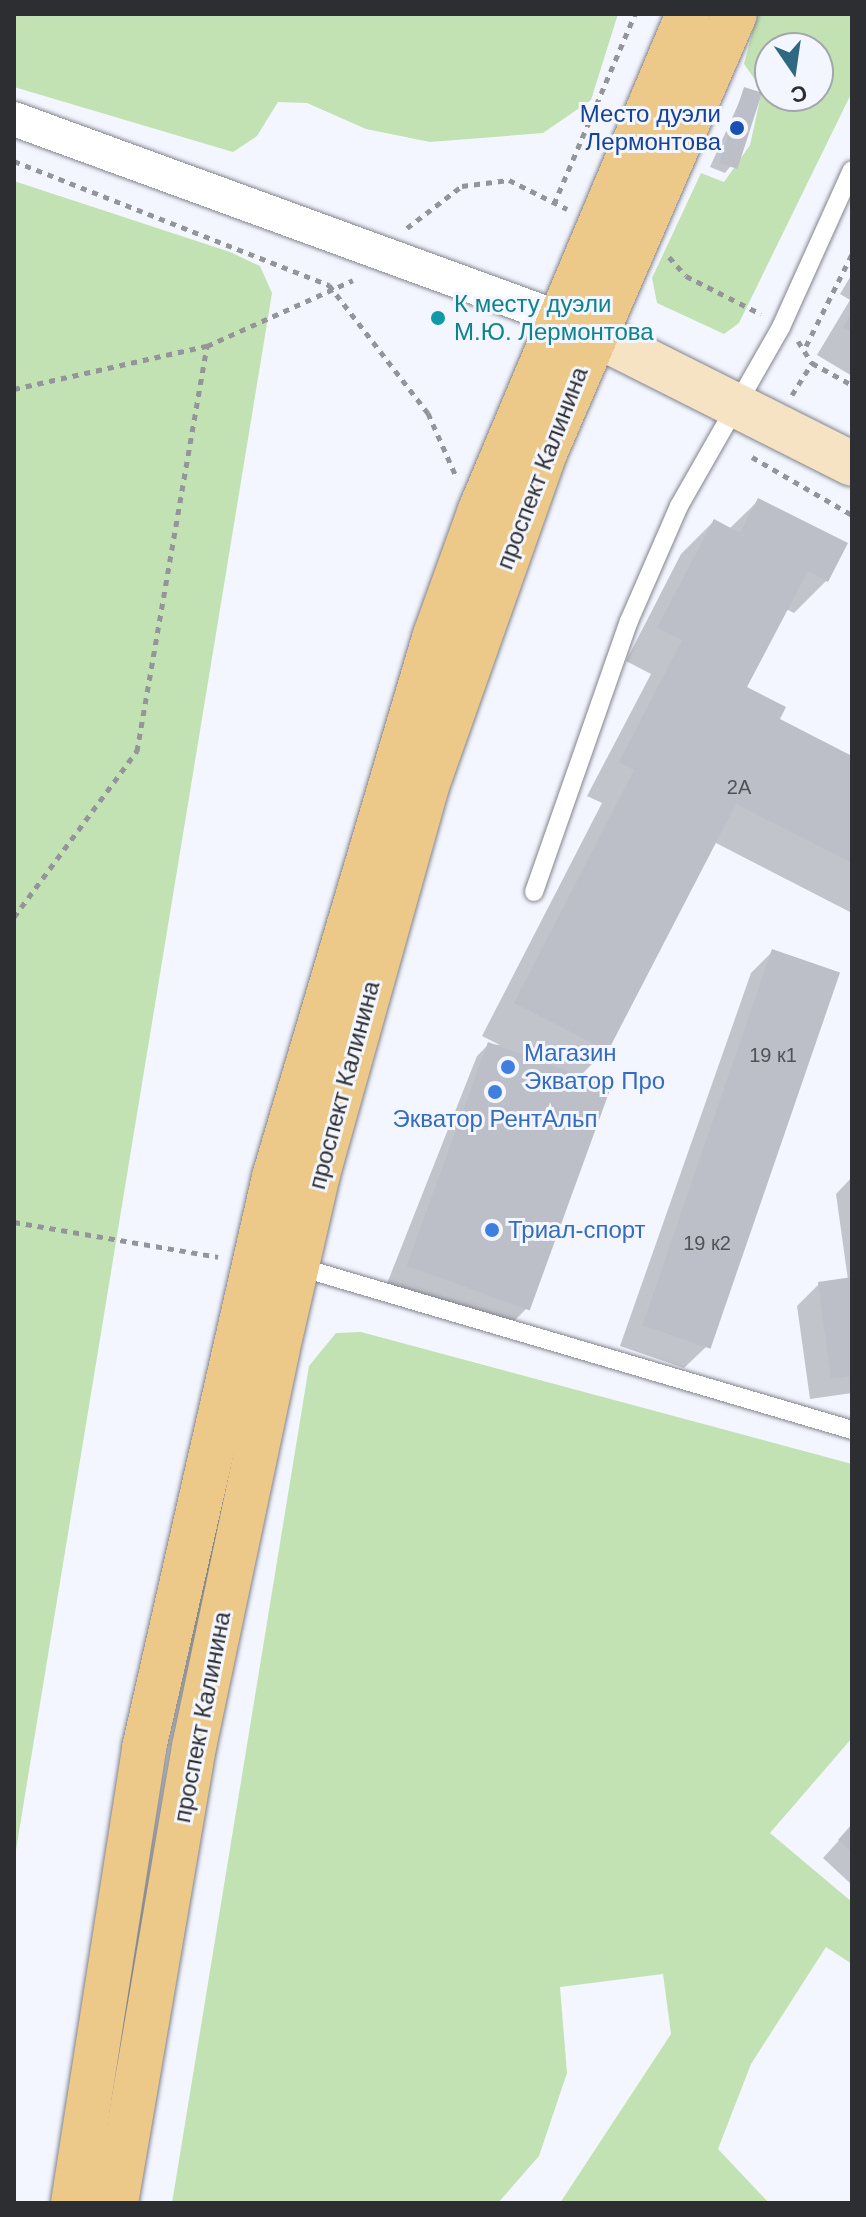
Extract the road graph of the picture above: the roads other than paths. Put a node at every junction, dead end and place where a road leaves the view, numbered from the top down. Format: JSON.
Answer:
{"nodes":[{"id":1,"x":688,"y":14,"type":"edge"},
{"id":2,"x":735,"y":14,"type":"edge"},
{"id":3,"x":14,"y":119,"type":"edge"},
{"id":4,"x":852,"y":170,"type":"edge"},
{"id":5,"x":576,"y":326,"type":"junction"},
{"id":6,"x":739,"y":402,"type":"junction"},
{"id":7,"x":852,"y":464,"type":"edge"},
{"id":8,"x":534,"y":892,"type":"dead end"},
{"id":9,"x":296,"y":1266,"type":"junction"},
{"id":10,"x":852,"y":1430,"type":"edge"},
{"id":11,"x":73,"y":2203,"type":"edge"},
{"id":12,"x":116,"y":2203,"type":"edge"}],
"edges":[{"from":1,"to":5,"type":"main road","name":"проспект Калинина"},
{"from":2,"to":5,"type":"main road","name":"проспект Калинина"},
{"from":3,"to":5,"type":"street"},
{"from":4,"to":6,"type":"lane"},
{"from":5,"to":6,"type":"street"},
{"from":5,"to":9,"type":"main road","name":"проспект Калинина"},
{"from":5,"to":11,"type":"main road","name":"проспект Калинина"},
{"from":6,"to":7,"type":"street"},
{"from":6,"to":8,"type":"lane"},
{"from":9,"to":10,"type":"lane"},
{"from":9,"to":12,"type":"main road","name":"проспект Калинина"}]}
